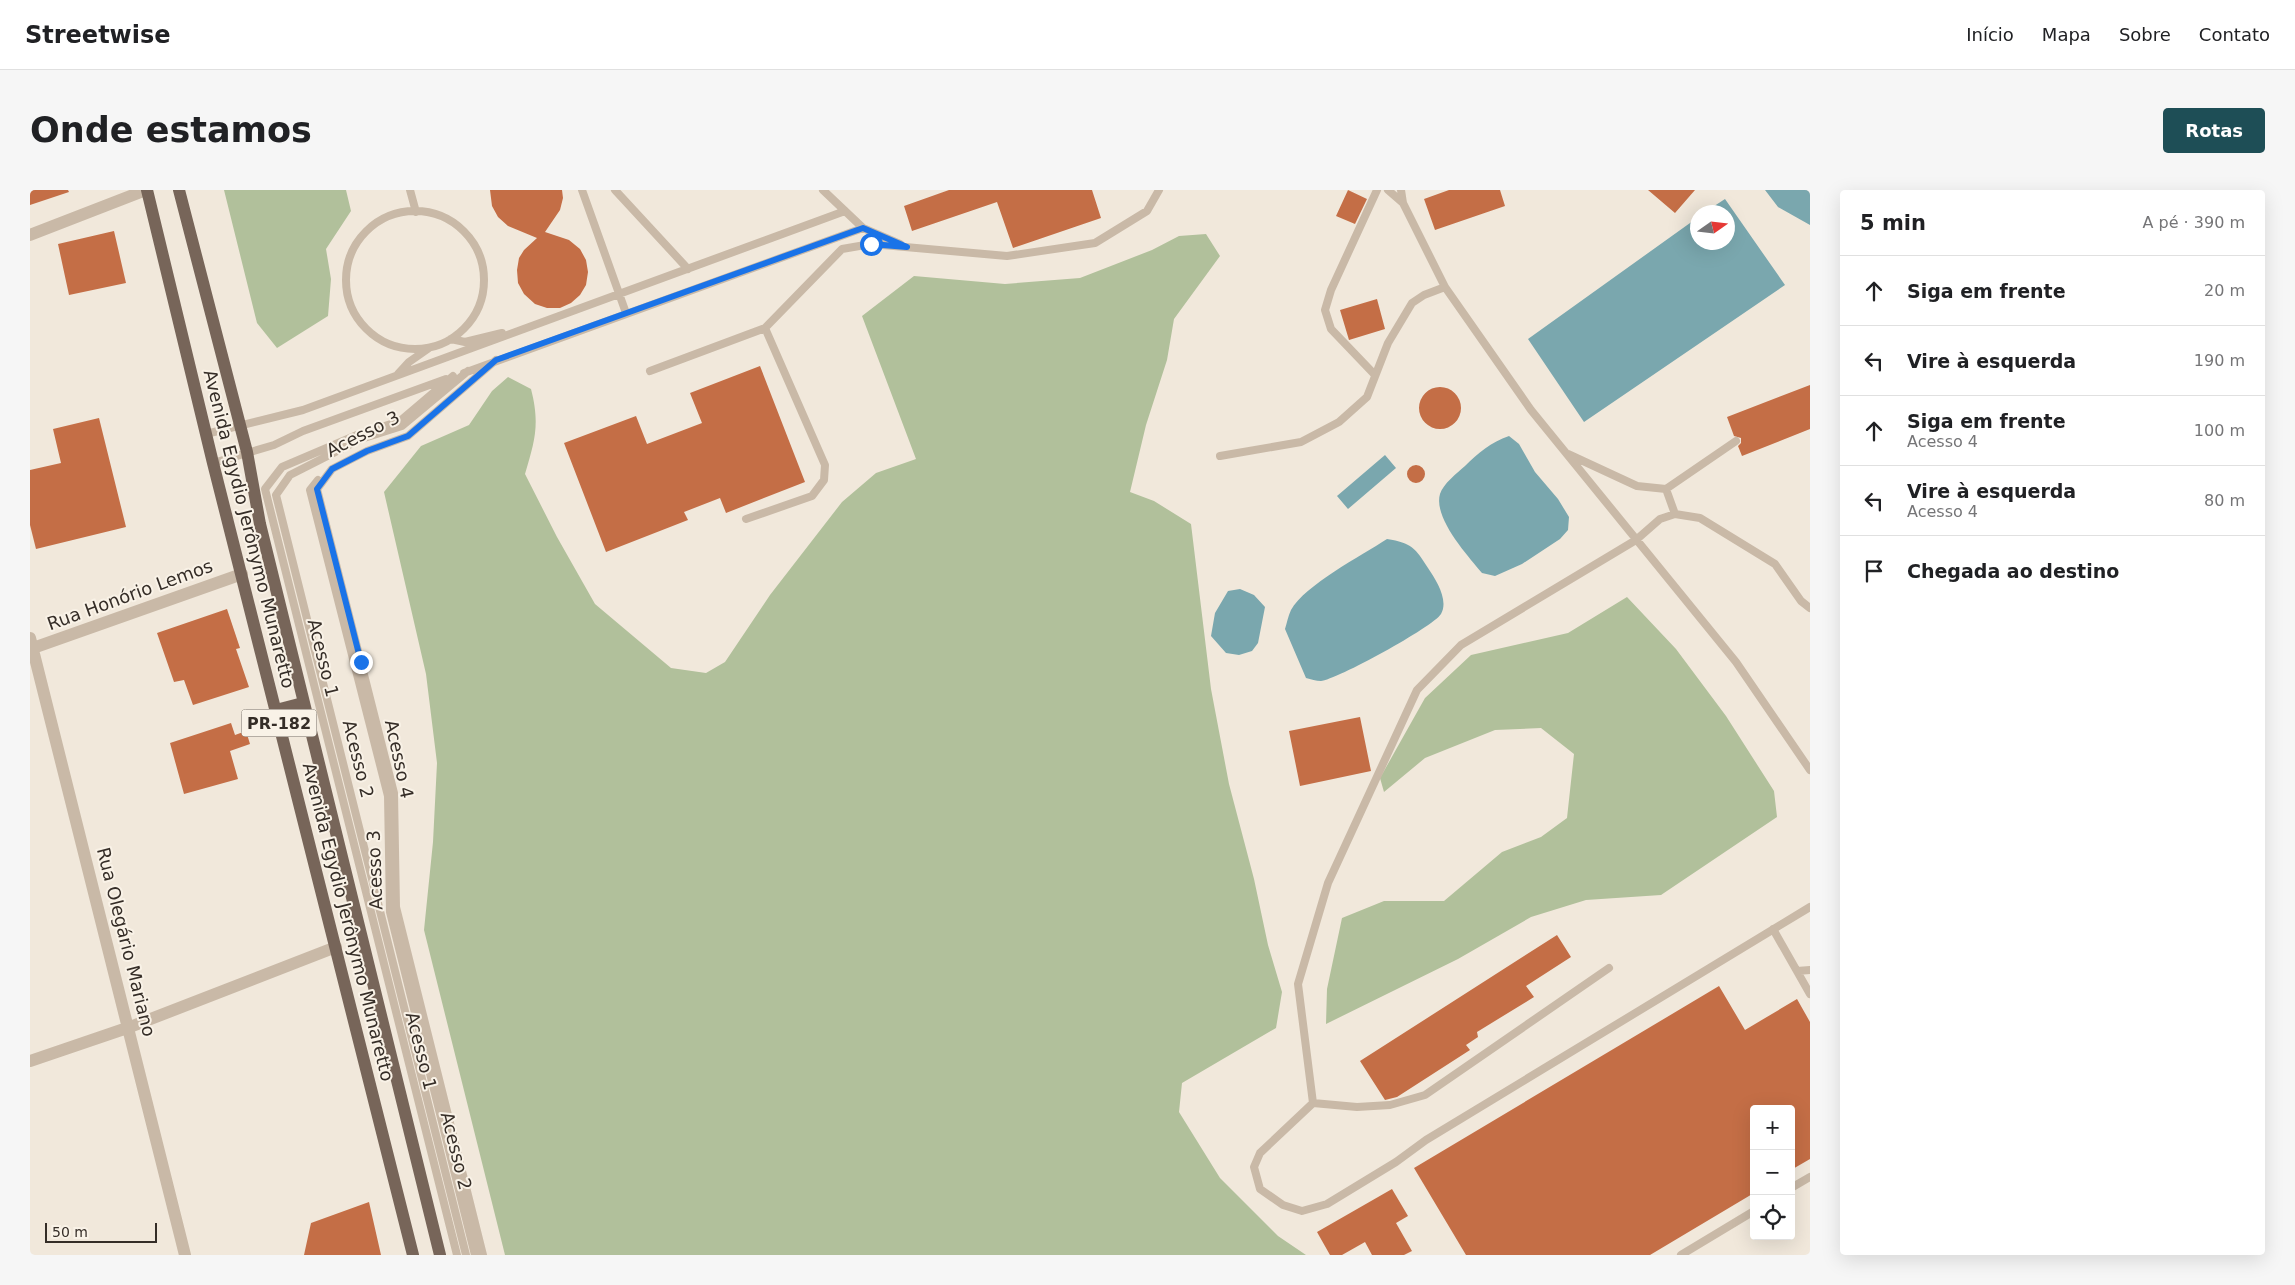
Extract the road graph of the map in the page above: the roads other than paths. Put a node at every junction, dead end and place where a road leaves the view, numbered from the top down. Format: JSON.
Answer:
{"nodes":[{"id":1,"x":146,"y":190,"type":"edge"},
{"id":2,"x":179,"y":190,"type":"edge"},
{"id":3,"x":410,"y":190,"type":"edge"},
{"id":4,"x":582,"y":190,"type":"edge"},
{"id":5,"x":615,"y":190,"type":"edge"},
{"id":6,"x":823,"y":190,"type":"edge"},
{"id":7,"x":1158,"y":190,"type":"edge"},
{"id":8,"x":1377,"y":190,"type":"edge"},
{"id":9,"x":1388,"y":190,"type":"edge"},
{"id":10,"x":1401,"y":190,"type":"edge"},
{"id":11,"x":1403,"y":203,"type":"junction"},
{"id":12,"x":844,"y":211,"type":"junction"},
{"id":13,"x":416,"y":212,"type":"junction"},
{"id":14,"x":863,"y":228,"type":"junction"},
{"id":15,"x":30,"y":235,"type":"edge"},
{"id":16,"x":907,"y":247,"type":"junction"},
{"id":17,"x":688,"y":269,"type":"junction"},
{"id":18,"x":1445,"y":288,"type":"junction"},
{"id":19,"x":619,"y":294,"type":"junction"},
{"id":20,"x":626,"y":313,"type":"junction"},
{"id":21,"x":765,"y":328,"type":"junction"},
{"id":22,"x":521,"y":330,"type":"junction"},
{"id":23,"x":452,"y":339,"type":"junction"},
{"id":24,"x":429,"y":348,"type":"junction"},
{"id":25,"x":496,"y":360,"type":"junction"},
{"id":26,"x":483,"y":366,"type":"junction"},
{"id":27,"x":468,"y":371,"type":"junction"},
{"id":28,"x":650,"y":371,"type":"dead end"},
{"id":29,"x":1376,"y":375,"type":"junction"},
{"id":30,"x":397,"y":376,"type":"junction"},
{"id":31,"x":453,"y":376,"type":"junction"},
{"id":32,"x":239,"y":425,"type":"junction"},
{"id":33,"x":206,"y":434,"type":"junction"},
{"id":34,"x":1736,"y":441,"type":"dead end"},
{"id":35,"x":248,"y":452,"type":"junction"},
{"id":36,"x":1566,"y":453,"type":"junction"},
{"id":37,"x":1220,"y":456,"type":"dead end"},
{"id":38,"x":213,"y":463,"type":"junction"},
{"id":39,"x":1666,"y":489,"type":"junction"},
{"id":40,"x":1675,"y":514,"type":"junction"},
{"id":41,"x":746,"y":519,"type":"dead end"},
{"id":42,"x":1636,"y":540,"type":"junction"},
{"id":43,"x":242,"y":574,"type":"junction"},
{"id":44,"x":1810,"y":608,"type":"edge"},
{"id":45,"x":31,"y":645,"type":"edge"},
{"id":46,"x":303,"y":703,"type":"junction"},
{"id":47,"x":276,"y":710,"type":"junction"},
{"id":48,"x":1810,"y":770,"type":"edge"},
{"id":49,"x":1810,"y":907,"type":"edge"},
{"id":50,"x":1773,"y":929,"type":"junction"},
{"id":51,"x":336,"y":948,"type":"junction"},
{"id":52,"x":1609,"y":968,"type":"dead end"},
{"id":53,"x":1810,"y":970,"type":"edge"},
{"id":54,"x":1797,"y":971,"type":"junction"},
{"id":55,"x":1810,"y":994,"type":"edge"},
{"id":56,"x":130,"y":1027,"type":"junction"},
{"id":57,"x":30,"y":1061,"type":"edge"},
{"id":58,"x":1313,"y":1103,"type":"junction"},
{"id":59,"x":1810,"y":1177,"type":"edge"},
{"id":60,"x":1795,"y":1186,"type":"edge"},
{"id":61,"x":1750,"y":1213,"type":"edge"},
{"id":62,"x":186,"y":1255,"type":"edge"},
{"id":63,"x":413,"y":1255,"type":"edge"},
{"id":64,"x":440,"y":1255,"type":"edge"},
{"id":65,"x":457,"y":1255,"type":"edge"},
{"id":66,"x":466,"y":1255,"type":"edge"},
{"id":67,"x":475,"y":1255,"type":"edge"},
{"id":68,"x":483,"y":1255,"type":"edge"},
{"id":69,"x":1681,"y":1255,"type":"edge"}],
"edges":[{"from":1,"to":15,"type":"street"},
{"from":1,"to":33,"type":"main road","name":"Avenida Egydio Jerônymo Munaretto","number":"PR-182"},
{"from":2,"to":32,"type":"main road","name":"Avenida Egydio Jerônymo Munaretto","number":"PR-182"},
{"from":3,"to":13,"type":"lane"},
{"from":4,"to":19,"type":"lane"},
{"from":5,"to":17,"type":"lane"},
{"from":6,"to":12,"type":"lane"},
{"from":7,"to":16,"type":"lane"},
{"from":8,"to":29,"type":"lane"},
{"from":9,"to":11,"type":"lane"},
{"from":10,"to":11,"type":"lane"},
{"from":11,"to":18,"type":"lane"},
{"from":12,"to":14,"type":"lane"},
{"from":12,"to":17,"type":"lane"},
{"from":13,"to":23,"type":"lane"},
{"from":13,"to":24,"type":"lane"},
{"from":14,"to":16,"type":"lane"},
{"from":14,"to":20,"type":"lane"},
{"from":16,"to":21,"type":"lane"},
{"from":17,"to":19,"type":"lane"},
{"from":18,"to":29,"type":"lane"},
{"from":18,"to":36,"type":"lane"},
{"from":19,"to":20,"type":"lane"},
{"from":19,"to":22,"type":"lane"},
{"from":20,"to":25,"type":"lane"},
{"from":21,"to":28,"type":"lane"},
{"from":21,"to":41,"type":"lane"},
{"from":22,"to":23,"type":"lane"},
{"from":22,"to":30,"type":"lane"},
{"from":23,"to":24,"type":"lane"},
{"from":24,"to":30,"type":"lane"},
{"from":25,"to":26,"type":"lane"},
{"from":25,"to":68,"type":"lane","name":"Acesso 4"},
{"from":26,"to":27,"type":"lane"},
{"from":26,"to":67,"type":"lane","name":"Acesso 3"},
{"from":27,"to":31,"type":"lane"},
{"from":27,"to":66,"type":"lane","name":"Acesso 2"},
{"from":29,"to":37,"type":"lane"},
{"from":30,"to":32,"type":"lane"},
{"from":31,"to":35,"type":"lane"},
{"from":31,"to":65,"type":"lane","name":"Acesso 1"},
{"from":32,"to":33,"type":"lane"},
{"from":32,"to":35,"type":"main road","name":"Avenida Egydio Jerônymo Munaretto","number":"PR-182"},
{"from":33,"to":38,"type":"main road","name":"Avenida Egydio Jerônymo Munaretto","number":"PR-182"},
{"from":34,"to":39,"type":"lane"},
{"from":35,"to":38,"type":"lane"},
{"from":35,"to":46,"type":"main road","name":"Avenida Egydio Jerônymo Munaretto","number":"PR-182"},
{"from":36,"to":39,"type":"lane"},
{"from":36,"to":42,"type":"lane"},
{"from":38,"to":43,"type":"main road","name":"Avenida Egydio Jerônymo Munaretto","number":"PR-182"},
{"from":39,"to":40,"type":"lane"},
{"from":40,"to":42,"type":"lane"},
{"from":40,"to":44,"type":"lane"},
{"from":42,"to":48,"type":"lane"},
{"from":42,"to":58,"type":"lane"},
{"from":43,"to":45,"type":"street","name":"Rua Honório Lemos"},
{"from":43,"to":47,"type":"main road","name":"Avenida Egydio Jerônymo Munaretto","number":"PR-182"},
{"from":45,"to":56,"type":"street","name":"Rua Olegário Mariano"},
{"from":46,"to":47,"type":"main road"},
{"from":46,"to":64,"type":"main road","name":"Avenida Egydio Jerônymo Munaretto","number":"PR-182"},
{"from":47,"to":51,"type":"main road","name":"Avenida Egydio Jerônymo Munaretto","number":"PR-182"},
{"from":49,"to":50,"type":"lane"},
{"from":50,"to":54,"type":"lane"},
{"from":50,"to":58,"type":"lane"},
{"from":51,"to":56,"type":"street"},
{"from":51,"to":63,"type":"main road","name":"Avenida Egydio Jerônymo Munaretto","number":"PR-182"},
{"from":52,"to":58,"type":"lane"},
{"from":53,"to":54,"type":"lane"},
{"from":54,"to":55,"type":"lane"},
{"from":56,"to":57,"type":"street"},
{"from":56,"to":62,"type":"street","name":"Rua Olegário Mariano"},
{"from":59,"to":60,"type":"lane"},
{"from":61,"to":69,"type":"lane"}]}
